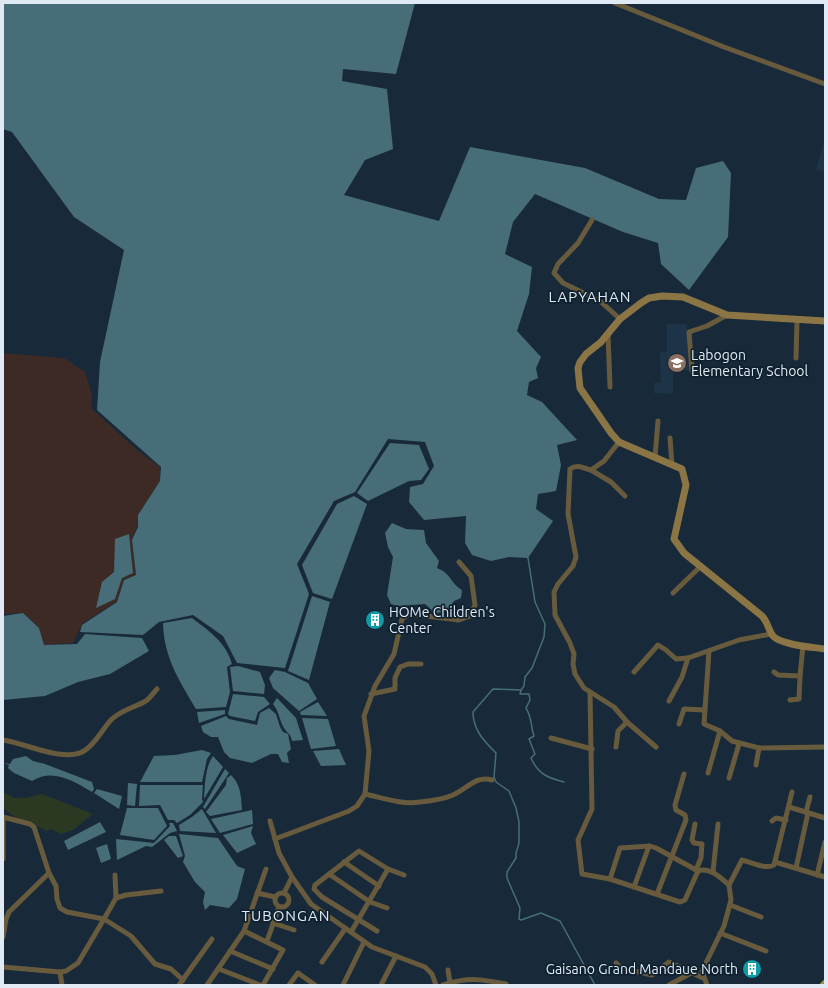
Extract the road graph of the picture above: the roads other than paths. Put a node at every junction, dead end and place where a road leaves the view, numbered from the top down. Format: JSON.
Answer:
{"nodes":[{"id":1,"x":616,"y":3,"type":"edge"},
{"id":2,"x":825,"y":84,"type":"edge"},
{"id":3,"x":592,"y":220,"type":"dead end"},
{"id":4,"x":727,"y":315,"type":"junction"},
{"id":5,"x":620,"y":319,"type":"junction"},
{"id":6,"x":796,"y":320,"type":"junction"},
{"id":7,"x":825,"y":321,"type":"edge"},
{"id":8,"x":608,"y":333,"type":"junction"},
{"id":9,"x":796,"y":358,"type":"dead end"},
{"id":10,"x":692,"y":371,"type":"dead end"},
{"id":11,"x":610,"y":387,"type":"dead end"},
{"id":12,"x":658,"y":421,"type":"dead end"},
{"id":13,"x":670,"y":438,"type":"dead end"},
{"id":14,"x":619,"y":442,"type":"junction"},
{"id":15,"x":656,"y":457,"type":"junction"},
{"id":16,"x":672,"y":464,"type":"junction"},
{"id":17,"x":591,"y":470,"type":"junction"},
{"id":18,"x":625,"y":496,"type":"dead end"},
{"id":19,"x":459,"y":562,"type":"dead end"},
{"id":20,"x":701,"y":566,"type":"junction"},
{"id":21,"x":673,"y":593,"type":"dead end"},
{"id":22,"x":771,"y":634,"type":"junction"},
{"id":23,"x":803,"y":646,"type":"junction"},
{"id":24,"x":825,"y":649,"type":"edge"},
{"id":25,"x":708,"y":651,"type":"junction"},
{"id":26,"x":688,"y":658,"type":"junction"},
{"id":27,"x":421,"y":664,"type":"dead end"},
{"id":28,"x":634,"y":672,"type":"dead end"},
{"id":29,"x":774,"y":672,"type":"dead end"},
{"id":30,"x":800,"y":676,"type":"junction"},
{"id":31,"x":157,"y":689,"type":"dead end"},
{"id":32,"x":590,"y":692,"type":"junction"},
{"id":33,"x":371,"y":694,"type":"junction"},
{"id":34,"x":790,"y":700,"type":"dead end"},
{"id":35,"x":669,"y":701,"type":"dead end"},
{"id":36,"x":704,"y":710,"type":"junction"},
{"id":37,"x":626,"y":722,"type":"junction"},
{"id":38,"x":679,"y":724,"type":"dead end"},
{"id":39,"x":720,"y":731,"type":"junction"},
{"id":40,"x":551,"y":738,"type":"dead end"},
{"id":41,"x":3,"y":740,"type":"edge"},
{"id":42,"x":739,"y":744,"type":"junction"},
{"id":43,"x":616,"y":747,"type":"dead end"},
{"id":44,"x":656,"y":747,"type":"dead end"},
{"id":45,"x":825,"y":747,"type":"edge"},
{"id":46,"x":759,"y":748,"type":"junction"},
{"id":47,"x":592,"y":749,"type":"junction"},
{"id":48,"x":756,"y":765,"type":"dead end"},
{"id":49,"x":708,"y":773,"type":"dead end"},
{"id":50,"x":684,"y":774,"type":"dead end"},
{"id":51,"x":728,"y":778,"type":"dead end"},
{"id":52,"x":492,"y":780,"type":"dead end"},
{"id":53,"x":792,"y":792,"type":"dead end"},
{"id":54,"x":365,"y":794,"type":"junction"},
{"id":55,"x":810,"y":797,"type":"dead end"},
{"id":56,"x":789,"y":808,"type":"junction"},
{"id":57,"x":807,"y":813,"type":"junction"},
{"id":58,"x":3,"y":817,"type":"edge"},
{"id":59,"x":825,"y":818,"type":"edge"},
{"id":60,"x":786,"y":820,"type":"junction"},
{"id":61,"x":270,"y":821,"type":"dead end"},
{"id":62,"x":772,"y":822,"type":"dead end"},
{"id":63,"x":696,"y":824,"type":"dead end"},
{"id":64,"x":718,"y":824,"type":"dead end"},
{"id":65,"x":275,"y":839,"type":"junction"},
{"id":66,"x":825,"y":842,"type":"edge"},
{"id":67,"x":649,"y":846,"type":"junction"},
{"id":68,"x":672,"y":856,"type":"junction"},
{"id":69,"x":3,"y":859,"type":"edge"},
{"id":70,"x":344,"y":862,"type":"junction"},
{"id":71,"x":775,"y":862,"type":"junction"},
{"id":72,"x":796,"y":868,"type":"junction"},
{"id":73,"x":388,"y":869,"type":"junction"},
{"id":74,"x":266,"y":870,"type":"dead end"},
{"id":75,"x":697,"y":870,"type":"junction"},
{"id":76,"x":713,"y":872,"type":"junction"},
{"id":77,"x":49,"y":874,"type":"junction"},
{"id":78,"x":115,"y":874,"type":"dead end"},
{"id":79,"x":329,"y":874,"type":"junction"},
{"id":80,"x":404,"y":875,"type":"dead end"},
{"id":81,"x":817,"y":875,"type":"junction"},
{"id":82,"x":292,"y":877,"type":"junction"},
{"id":83,"x":825,"y":877,"type":"edge"},
{"id":84,"x":610,"y":879,"type":"junction"},
{"id":85,"x":730,"y":885,"type":"junction"},
{"id":86,"x":379,"y":886,"type":"junction"},
{"id":87,"x":634,"y":886,"type":"junction"},
{"id":88,"x":160,"y":892,"type":"dead end"},
{"id":89,"x":257,"y":893,"type":"junction"},
{"id":90,"x":284,"y":893,"type":"junction"},
{"id":91,"x":657,"y":894,"type":"junction"},
{"id":92,"x":275,"y":897,"type":"junction"},
{"id":93,"x":116,"y":898,"type":"junction"},
{"id":94,"x":370,"y":902,"type":"junction"},
{"id":95,"x":730,"y":905,"type":"junction"},
{"id":96,"x":279,"y":907,"type":"junction"},
{"id":97,"x":387,"y":908,"type":"dead end"},
{"id":98,"x":761,"y":917,"type":"dead end"},
{"id":99,"x":104,"y":919,"type":"junction"},
{"id":100,"x":358,"y":920,"type":"junction"},
{"id":101,"x":273,"y":923,"type":"junction"},
{"id":102,"x":345,"y":929,"type":"junction"},
{"id":103,"x":294,"y":930,"type":"dead end"},
{"id":104,"x":244,"y":931,"type":"junction"},
{"id":105,"x":377,"y":931,"type":"dead end"},
{"id":106,"x":351,"y":932,"type":"junction"},
{"id":107,"x":720,"y":933,"type":"junction"},
{"id":108,"x":3,"y":937,"type":"edge"},
{"id":109,"x":212,"y":939,"type":"dead end"},
{"id":110,"x":266,"y":941,"type":"junction"},
{"id":111,"x":364,"y":942,"type":"junction"},
{"id":112,"x":230,"y":951,"type":"junction"},
{"id":113,"x":766,"y":951,"type":"dead end"},
{"id":114,"x":396,"y":956,"type":"junction"},
{"id":115,"x":322,"y":962,"type":"dead end"},
{"id":116,"x":616,"y":963,"type":"dead end"},
{"id":117,"x":3,"y":968,"type":"edge"},
{"id":118,"x":219,"y":969,"type":"junction"},
{"id":119,"x":272,"y":969,"type":"junction"},
{"id":120,"x":448,"y":970,"type":"dead end"},
{"id":121,"x":60,"y":972,"type":"junction"},
{"id":122,"x":693,"y":972,"type":"junction"},
{"id":123,"x":703,"y":978,"type":"junction"},
{"id":124,"x":183,"y":980,"type":"junction"},
{"id":125,"x":450,"y":983,"type":"junction"},
{"id":126,"x":506,"y":984,"type":"dead end"},
{"id":127,"x":62,"y":985,"type":"edge"},
{"id":128,"x":179,"y":985,"type":"edge"},
{"id":129,"x":208,"y":985,"type":"edge"},
{"id":130,"x":260,"y":985,"type":"edge"},
{"id":131,"x":263,"y":985,"type":"edge"},
{"id":132,"x":289,"y":985,"type":"edge"},
{"id":133,"x":315,"y":985,"type":"edge"},
{"id":134,"x":343,"y":985,"type":"edge"},
{"id":135,"x":381,"y":985,"type":"edge"},
{"id":136,"x":436,"y":985,"type":"edge"},
{"id":137,"x":443,"y":985,"type":"edge"},
{"id":138,"x":670,"y":985,"type":"edge"},
{"id":139,"x":707,"y":985,"type":"edge"}],
"edges":[{"from":1,"to":2,"type":"street"},
{"from":3,"to":5,"type":"street"},
{"from":4,"to":5,"type":"street"},
{"from":4,"to":6,"type":"street"},
{"from":4,"to":10,"type":"street"},
{"from":5,"to":8,"type":"street"},
{"from":6,"to":7,"type":"street"},
{"from":6,"to":9,"type":"street"},
{"from":8,"to":11,"type":"street"},
{"from":8,"to":14,"type":"street"},
{"from":12,"to":15,"type":"street"},
{"from":13,"to":16,"type":"street"},
{"from":14,"to":15,"type":"street"},
{"from":14,"to":17,"type":"street"},
{"from":15,"to":16,"type":"street"},
{"from":16,"to":20,"type":"street"},
{"from":17,"to":18,"type":"street"},
{"from":17,"to":32,"type":"street"},
{"from":19,"to":33,"type":"street"},
{"from":20,"to":21,"type":"street"},
{"from":20,"to":22,"type":"street"},
{"from":22,"to":23,"type":"street"},
{"from":22,"to":25,"type":"street"},
{"from":23,"to":24,"type":"street"},
{"from":23,"to":30,"type":"street"},
{"from":25,"to":26,"type":"street"},
{"from":25,"to":36,"type":"street"},
{"from":26,"to":28,"type":"street"},
{"from":26,"to":35,"type":"street"},
{"from":27,"to":33,"type":"street"},
{"from":29,"to":30,"type":"street"},
{"from":30,"to":34,"type":"street"},
{"from":31,"to":41,"type":"street"},
{"from":32,"to":37,"type":"street"},
{"from":32,"to":47,"type":"street"},
{"from":33,"to":54,"type":"street"},
{"from":36,"to":38,"type":"street"},
{"from":36,"to":39,"type":"street"},
{"from":37,"to":43,"type":"street"},
{"from":37,"to":44,"type":"street"},
{"from":39,"to":42,"type":"street"},
{"from":39,"to":49,"type":"street"},
{"from":40,"to":47,"type":"street"},
{"from":42,"to":46,"type":"street"},
{"from":42,"to":51,"type":"street"},
{"from":45,"to":46,"type":"street"},
{"from":46,"to":48,"type":"street"},
{"from":47,"to":84,"type":"street"},
{"from":50,"to":68,"type":"street"},
{"from":52,"to":54,"type":"street"},
{"from":53,"to":56,"type":"street"},
{"from":54,"to":65,"type":"street"},
{"from":55,"to":57,"type":"street"},
{"from":56,"to":57,"type":"street"},
{"from":56,"to":60,"type":"street"},
{"from":57,"to":59,"type":"street"},
{"from":57,"to":72,"type":"street"},
{"from":58,"to":69,"type":"street"},
{"from":58,"to":77,"type":"street"},
{"from":60,"to":62,"type":"street"},
{"from":60,"to":71,"type":"street"},
{"from":61,"to":65,"type":"street"},
{"from":63,"to":75,"type":"street"},
{"from":64,"to":76,"type":"street"},
{"from":65,"to":82,"type":"street"},
{"from":66,"to":81,"type":"street"},
{"from":67,"to":68,"type":"street"},
{"from":67,"to":84,"type":"street"},
{"from":67,"to":87,"type":"street"},
{"from":68,"to":75,"type":"street"},
{"from":68,"to":91,"type":"street"},
{"from":70,"to":73,"type":"street"},
{"from":70,"to":79,"type":"street"},
{"from":70,"to":86,"type":"street"},
{"from":71,"to":72,"type":"street"},
{"from":71,"to":85,"type":"street"},
{"from":72,"to":81,"type":"street"},
{"from":73,"to":80,"type":"street"},
{"from":73,"to":86,"type":"street"},
{"from":74,"to":89,"type":"street"},
{"from":75,"to":76,"type":"street"},
{"from":75,"to":91,"type":"street"},
{"from":76,"to":85,"type":"street"},
{"from":77,"to":99,"type":"street"},
{"from":77,"to":108,"type":"street"},
{"from":78,"to":93,"type":"street"},
{"from":79,"to":94,"type":"street"},
{"from":79,"to":100,"type":"street"},
{"from":81,"to":83,"type":"street"},
{"from":82,"to":90,"type":"street"},
{"from":82,"to":102,"type":"street"},
{"from":84,"to":87,"type":"street"},
{"from":85,"to":95,"type":"street"},
{"from":86,"to":94,"type":"street"},
{"from":87,"to":91,"type":"street"},
{"from":88,"to":93,"type":"street"},
{"from":89,"to":92,"type":"street"},
{"from":89,"to":104,"type":"street"},
{"from":90,"to":92,"type":"street"},
{"from":90,"to":96,"type":"street"},
{"from":92,"to":96,"type":"street"},
{"from":93,"to":99,"type":"street"},
{"from":94,"to":97,"type":"street"},
{"from":94,"to":100,"type":"street"},
{"from":95,"to":98,"type":"street"},
{"from":95,"to":107,"type":"street"},
{"from":96,"to":101,"type":"street"},
{"from":99,"to":121,"type":"street"},
{"from":99,"to":124,"type":"street"},
{"from":100,"to":105,"type":"street"},
{"from":100,"to":106,"type":"street"},
{"from":101,"to":103,"type":"street"},
{"from":101,"to":110,"type":"street"},
{"from":102,"to":106,"type":"street"},
{"from":102,"to":115,"type":"street"},
{"from":104,"to":110,"type":"street"},
{"from":104,"to":112,"type":"street"},
{"from":106,"to":111,"type":"street"},
{"from":107,"to":113,"type":"street"},
{"from":107,"to":123,"type":"street"},
{"from":109,"to":124,"type":"street"},
{"from":110,"to":119,"type":"street"},
{"from":111,"to":114,"type":"street"},
{"from":111,"to":134,"type":"street"},
{"from":112,"to":118,"type":"street"},
{"from":112,"to":119,"type":"street"},
{"from":114,"to":135,"type":"street"},
{"from":114,"to":136,"type":"street"},
{"from":116,"to":122,"type":"street"},
{"from":117,"to":121,"type":"street"},
{"from":118,"to":129,"type":"street"},
{"from":118,"to":130,"type":"street"},
{"from":119,"to":131,"type":"street"},
{"from":120,"to":125,"type":"street"},
{"from":121,"to":127,"type":"street"},
{"from":122,"to":123,"type":"street"},
{"from":122,"to":138,"type":"street"},
{"from":123,"to":139,"type":"street"},
{"from":124,"to":128,"type":"street"},
{"from":125,"to":126,"type":"street"},
{"from":125,"to":137,"type":"street"},
{"from":132,"to":133,"type":"street"}]}
